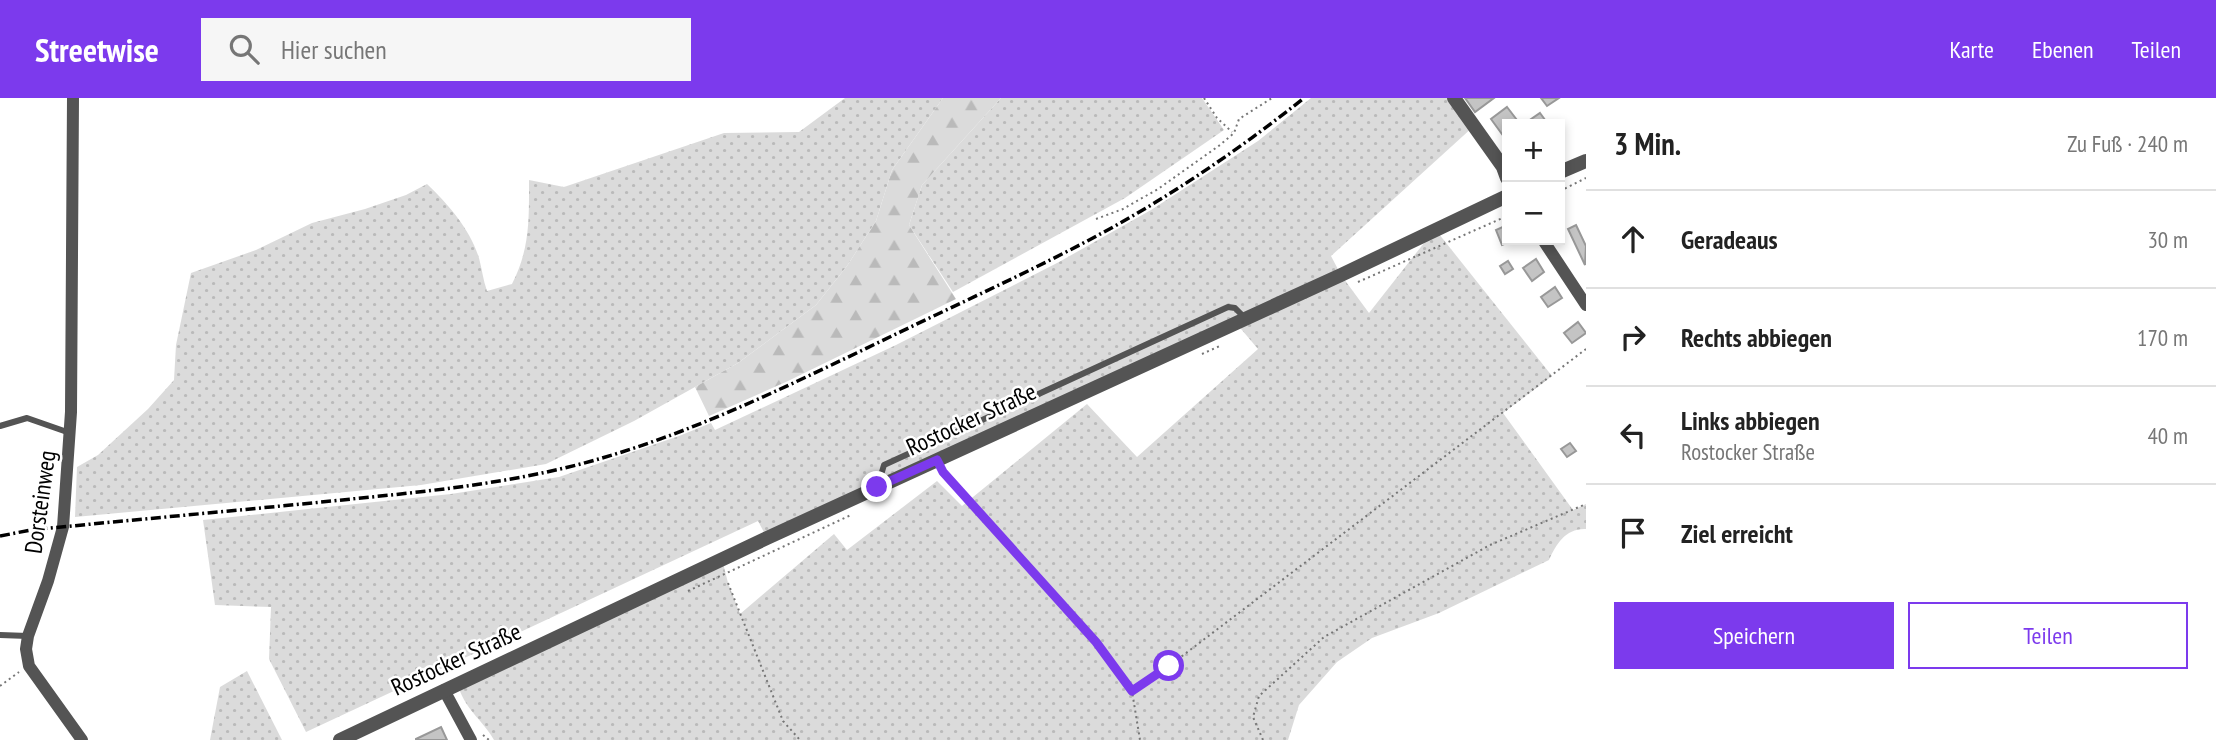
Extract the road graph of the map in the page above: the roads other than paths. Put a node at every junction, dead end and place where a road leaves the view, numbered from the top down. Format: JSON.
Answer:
{"nodes":[{"id":1,"x":73,"y":98,"type":"edge"},
{"id":2,"x":1454,"y":98,"type":"edge"},
{"id":3,"x":1586,"y":160,"type":"edge"},
{"id":4,"x":1502,"y":166,"type":"edge"},
{"id":5,"x":1565,"y":170,"type":"edge"},
{"id":6,"x":1502,"y":198,"type":"edge"},
{"id":7,"x":1546,"y":245,"type":"edge"},
{"id":8,"x":1586,"y":305,"type":"edge"},
{"id":9,"x":1245,"y":318,"type":"junction"},
{"id":10,"x":0,"y":426,"type":"edge"},
{"id":11,"x":70,"y":433,"type":"junction"},
{"id":12,"x":877,"y":487,"type":"junction"},
{"id":13,"x":0,"y":635,"type":"edge"},
{"id":14,"x":28,"y":636,"type":"junction"},
{"id":15,"x":444,"y":690,"type":"junction"},
{"id":16,"x":82,"y":740,"type":"edge"},
{"id":17,"x":340,"y":740,"type":"edge"},
{"id":18,"x":471,"y":740,"type":"edge"}],
"edges":[{"from":1,"to":11,"type":"street","name":"Dorsteinweg"},
{"from":2,"to":4,"type":"street"},
{"from":3,"to":5,"type":"street"},
{"from":6,"to":9,"type":"street","name":"Rostocker Straße"},
{"from":7,"to":8,"type":"street"},
{"from":9,"to":12,"type":"street","name":"Rostocker Straße"},
{"from":9,"to":12,"type":"lane"},
{"from":10,"to":11,"type":"lane"},
{"from":11,"to":14,"type":"street","name":"Dorsteinweg"},
{"from":12,"to":15,"type":"street","name":"Rostocker Straße"},
{"from":13,"to":14,"type":"lane"},
{"from":14,"to":16,"type":"street","name":"Dorsteinweg"},
{"from":15,"to":17,"type":"street","name":"Rostocker Straße"},
{"from":15,"to":18,"type":"street"}]}
